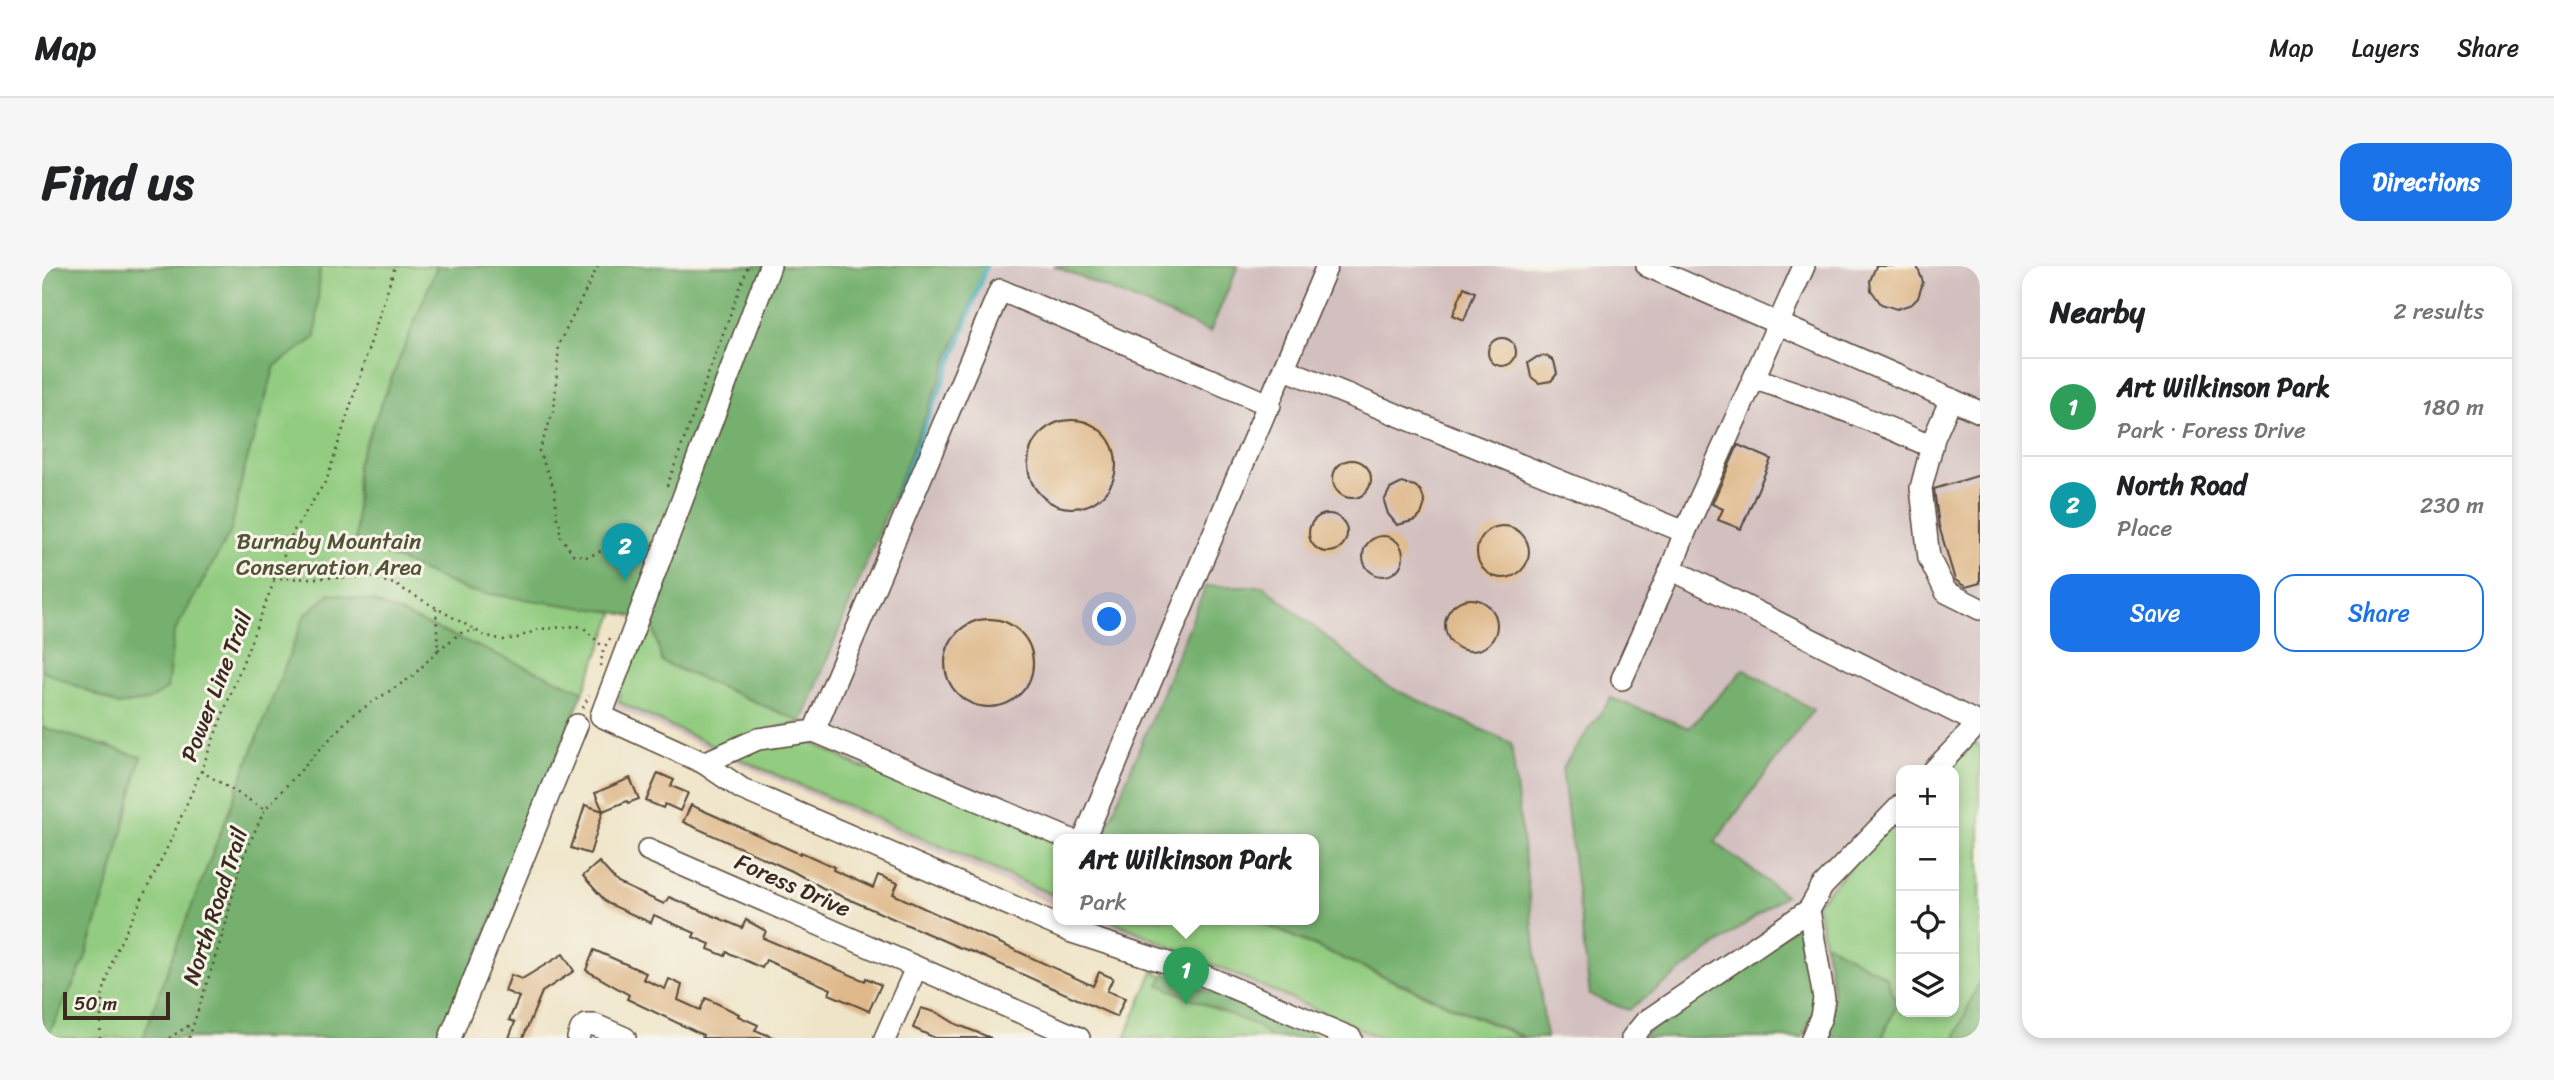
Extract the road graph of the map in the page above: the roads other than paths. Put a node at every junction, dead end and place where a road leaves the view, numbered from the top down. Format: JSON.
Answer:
{"nodes":[{"id":1,"x":770,"y":266,"type":"edge"},
{"id":2,"x":1327,"y":266,"type":"edge"},
{"id":3,"x":1647,"y":266,"type":"edge"},
{"id":4,"x":1804,"y":266,"type":"edge"},
{"id":5,"x":1780,"y":324,"type":"junction"},
{"id":6,"x":1285,"y":369,"type":"junction"},
{"id":7,"x":1755,"y":379,"type":"junction"},
{"id":8,"x":1951,"y":399,"type":"junction"},
{"id":9,"x":1270,"y":405,"type":"junction"},
{"id":10,"x":1980,"y":412,"type":"edge"},
{"id":11,"x":1931,"y":447,"type":"junction"},
{"id":12,"x":1685,"y":532,"type":"junction"},
{"id":13,"x":1671,"y":569,"type":"junction"},
{"id":14,"x":1980,"y":609,"type":"edge"},
{"id":15,"x":1622,"y":679,"type":"dead end"},
{"id":16,"x":1980,"y":723,"type":"edge"},
{"id":17,"x":577,"y":724,"type":"road end"},
{"id":18,"x":814,"y":731,"type":"junction"},
{"id":19,"x":704,"y":763,"type":"junction"},
{"id":20,"x":1939,"y":765,"type":"edge"},
{"id":21,"x":1896,"y":810,"type":"edge"},
{"id":22,"x":1057,"y":834,"type":"edge"},
{"id":23,"x":1086,"y":834,"type":"edge"},
{"id":24,"x":648,"y":850,"type":"dead end"},
{"id":25,"x":1809,"y":910,"type":"junction"},
{"id":26,"x":1053,"y":924,"type":"edge"},
{"id":27,"x":1056,"y":925,"type":"edge"},
{"id":28,"x":916,"y":968,"type":"junction"},
{"id":29,"x":450,"y":1038,"type":"edge"},
{"id":30,"x":578,"y":1038,"type":"edge"},
{"id":31,"x":625,"y":1038,"type":"edge"},
{"id":32,"x":885,"y":1038,"type":"edge"},
{"id":33,"x":1079,"y":1038,"type":"edge"},
{"id":34,"x":1351,"y":1038,"type":"edge"},
{"id":35,"x":1632,"y":1038,"type":"edge"},
{"id":36,"x":1812,"y":1038,"type":"edge"}],
"edges":[{"from":1,"to":19,"type":"street"},
{"from":2,"to":6,"type":"street"},
{"from":3,"to":5,"type":"street"},
{"from":4,"to":5,"type":"street"},
{"from":5,"to":7,"type":"street"},
{"from":5,"to":8,"type":"street"},
{"from":6,"to":9,"type":"street"},
{"from":6,"to":12,"type":"street"},
{"from":7,"to":11,"type":"street"},
{"from":7,"to":12,"type":"street"},
{"from":8,"to":10,"type":"street"},
{"from":8,"to":11,"type":"street"},
{"from":9,"to":18,"type":"street"},
{"from":9,"to":23,"type":"street"},
{"from":11,"to":14,"type":"street"},
{"from":12,"to":13,"type":"street"},
{"from":13,"to":15,"type":"street"},
{"from":13,"to":16,"type":"street"},
{"from":16,"to":20,"type":"street"},
{"from":17,"to":29,"type":"street"},
{"from":18,"to":19,"type":"street"},
{"from":18,"to":22,"type":"street"},
{"from":19,"to":26,"type":"street"},
{"from":21,"to":25,"type":"street"},
{"from":24,"to":28,"type":"street","name":"Foress Drive"},
{"from":25,"to":35,"type":"street"},
{"from":25,"to":36,"type":"street"},
{"from":27,"to":34,"type":"street"},
{"from":28,"to":32,"type":"street"},
{"from":28,"to":33,"type":"street","name":"Foress Drive"},
{"from":30,"to":31,"type":"street"}]}
